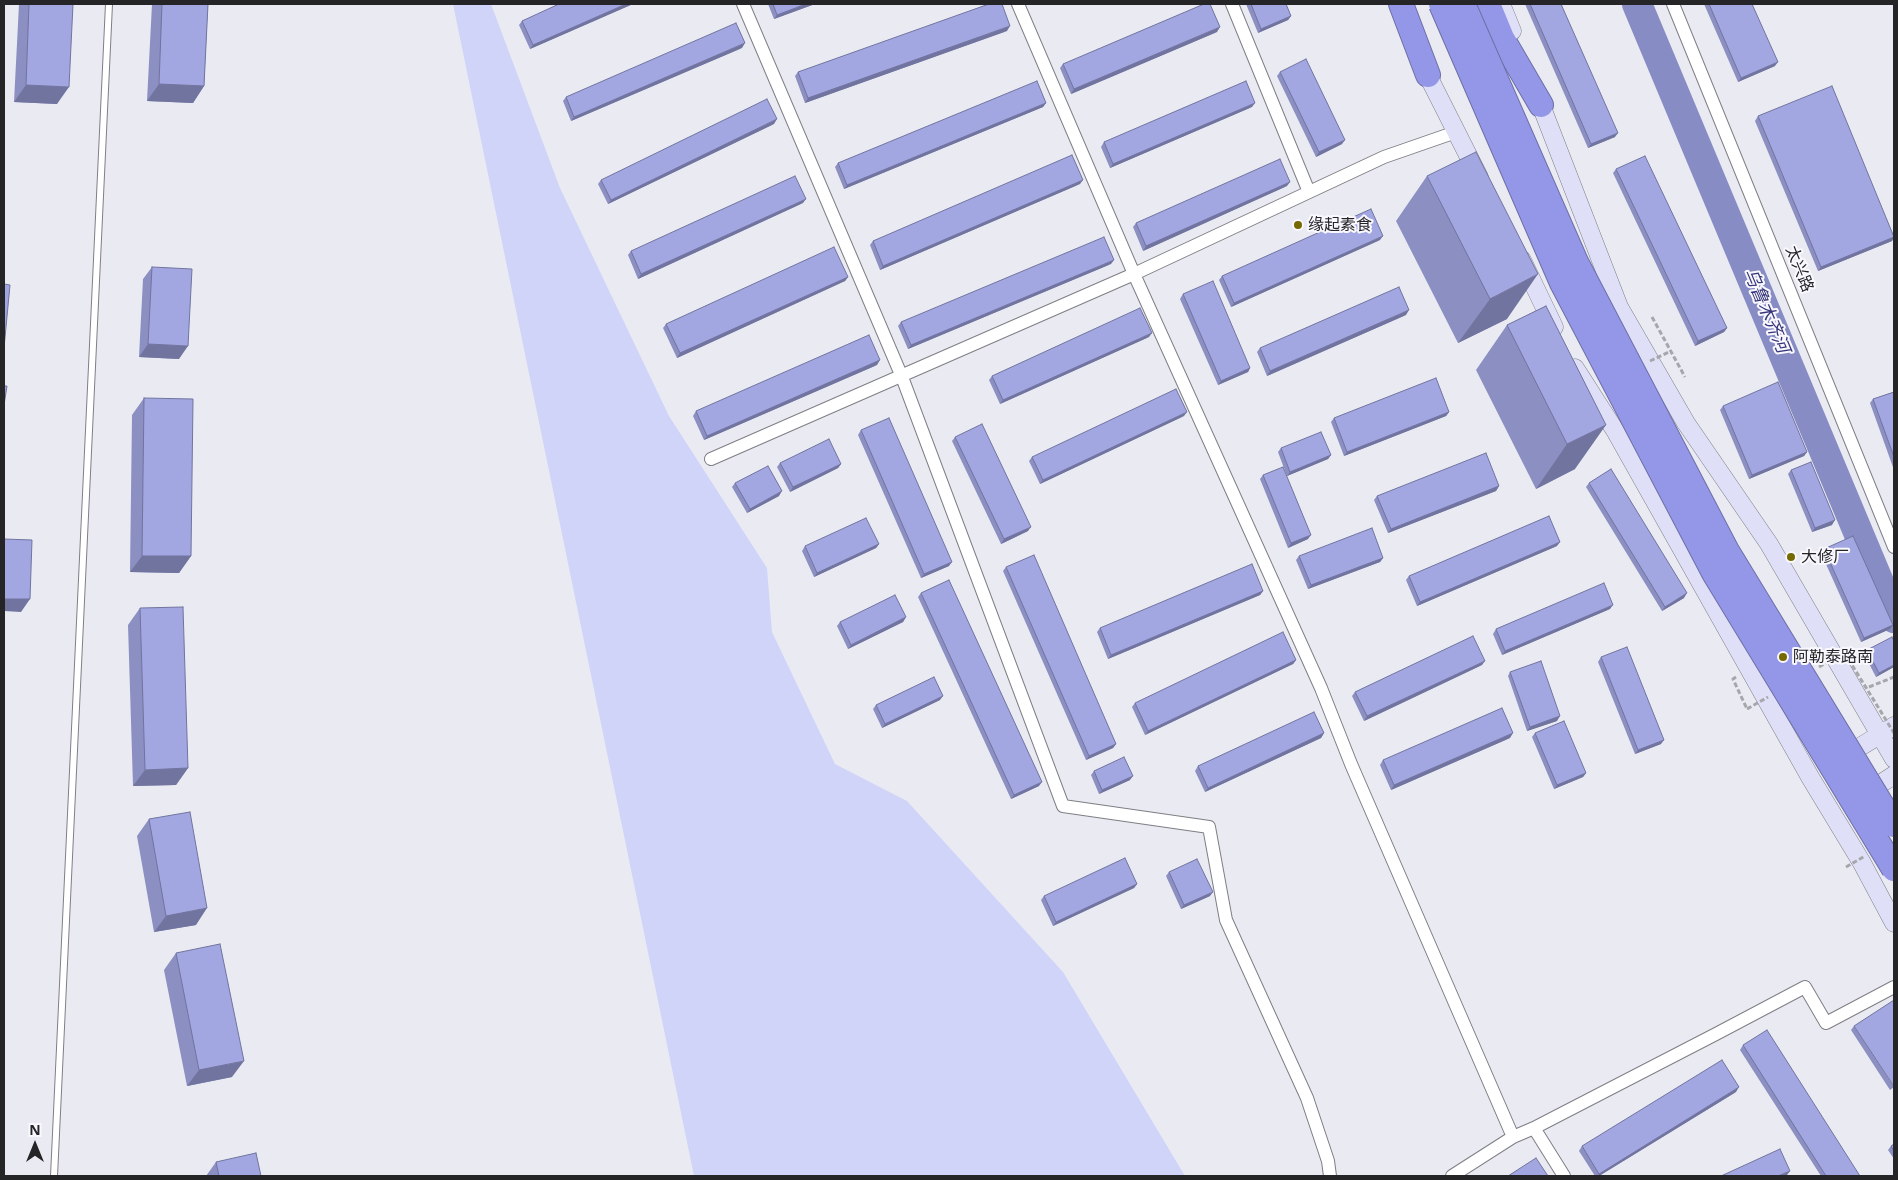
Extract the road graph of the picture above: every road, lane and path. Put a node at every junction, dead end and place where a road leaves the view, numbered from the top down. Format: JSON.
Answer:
{"nodes":[{"id":1,"x":109,"y":4,"type":"edge"},
{"id":2,"x":743,"y":4,"type":"edge"},
{"id":3,"x":1018,"y":4,"type":"edge"},
{"id":4,"x":1232,"y":4,"type":"edge"},
{"id":5,"x":1391,"y":4,"type":"edge"},
{"id":6,"x":1401,"y":4,"type":"edge"},
{"id":7,"x":1441,"y":4,"type":"edge"},
{"id":8,"x":1463,"y":4,"type":"edge"},
{"id":9,"x":1488,"y":4,"type":"edge"},
{"id":10,"x":1501,"y":4,"type":"edge"},
{"id":11,"x":1673,"y":4,"type":"edge"},
{"id":12,"x":1428,"y":75,"type":"junction"},
{"id":13,"x":1541,"y":105,"type":"junction"},
{"id":14,"x":1456,"y":132,"type":"junction"},
{"id":15,"x":1309,"y":192,"type":"junction"},
{"id":16,"x":1487,"y":193,"type":"edge"},
{"id":17,"x":1514,"y":246,"type":"edge"},
{"id":18,"x":1134,"y":274,"type":"junction"},
{"id":19,"x":1652,"y":317,"type":"dead end"},
{"id":20,"x":902,"y":377,"type":"junction"},
{"id":21,"x":1685,"y":377,"type":"dead end"},
{"id":22,"x":711,"y":459,"type":"dead end"},
{"id":23,"x":1894,"y":547,"type":"edge"},
{"id":24,"x":1894,"y":677,"type":"edge"},
{"id":25,"x":1733,"y":679,"type":"dead end"},
{"id":26,"x":1866,"y":688,"type":"dead end"},
{"id":27,"x":1747,"y":709,"type":"dead end"},
{"id":28,"x":1894,"y":726,"type":"edge"},
{"id":29,"x":1879,"y":736,"type":"junction"},
{"id":30,"x":1894,"y":759,"type":"edge"},
{"id":31,"x":1894,"y":775,"type":"edge"},
{"id":32,"x":1810,"y":777,"type":"junction"},
{"id":33,"x":1833,"y":815,"type":"junction"},
{"id":34,"x":1894,"y":826,"type":"edge"},
{"id":35,"x":1894,"y":869,"type":"edge"},
{"id":36,"x":1894,"y":923,"type":"edge"},
{"id":37,"x":1894,"y":987,"type":"edge"},
{"id":38,"x":1534,"y":1128,"type":"junction"},
{"id":39,"x":1513,"y":1137,"type":"junction"},
{"id":40,"x":54,"y":1176,"type":"edge"},
{"id":41,"x":1330,"y":1176,"type":"edge"},
{"id":42,"x":1452,"y":1176,"type":"edge"},
{"id":43,"x":1564,"y":1176,"type":"edge"}],
"edges":[{"from":1,"to":40,"type":"lane"},
{"from":2,"to":20,"type":"street"},
{"from":3,"to":18,"type":"street"},
{"from":4,"to":15,"type":"street"},
{"from":5,"to":12,"type":"main road"},
{"from":6,"to":12,"type":"highway"},
{"from":7,"to":35,"type":"highway","bridge":true},
{"from":8,"to":34,"type":"highway","bridge":true},
{"from":9,"to":13,"type":"highway"},
{"from":10,"to":13,"type":"main road"},
{"from":11,"to":23,"type":"street","name":"太兴路"},
{"from":12,"to":14,"type":"main road"},
{"from":13,"to":29,"type":"main road"},
{"from":14,"to":15,"type":"street"},
{"from":14,"to":16,"type":"main road"},
{"from":15,"to":18,"type":"street"},
{"from":17,"to":32,"type":"main road"},
{"from":18,"to":20,"type":"street"},
{"from":18,"to":39,"type":"street"},
{"from":19,"to":21,"type":"path"},
{"from":20,"to":22,"type":"street"},
{"from":20,"to":41,"type":"street"},
{"from":24,"to":26,"type":"path"},
{"from":25,"to":27,"type":"path"},
{"from":28,"to":29,"type":"main road"},
{"from":29,"to":30,"type":"main road"},
{"from":29,"to":32,"type":"main road"},
{"from":31,"to":33,"type":"main road"},
{"from":32,"to":33,"type":"main road"},
{"from":33,"to":36,"type":"main road"},
{"from":37,"to":38,"type":"street"},
{"from":38,"to":39,"type":"street"},
{"from":38,"to":43,"type":"street"},
{"from":39,"to":42,"type":"street"}]}
